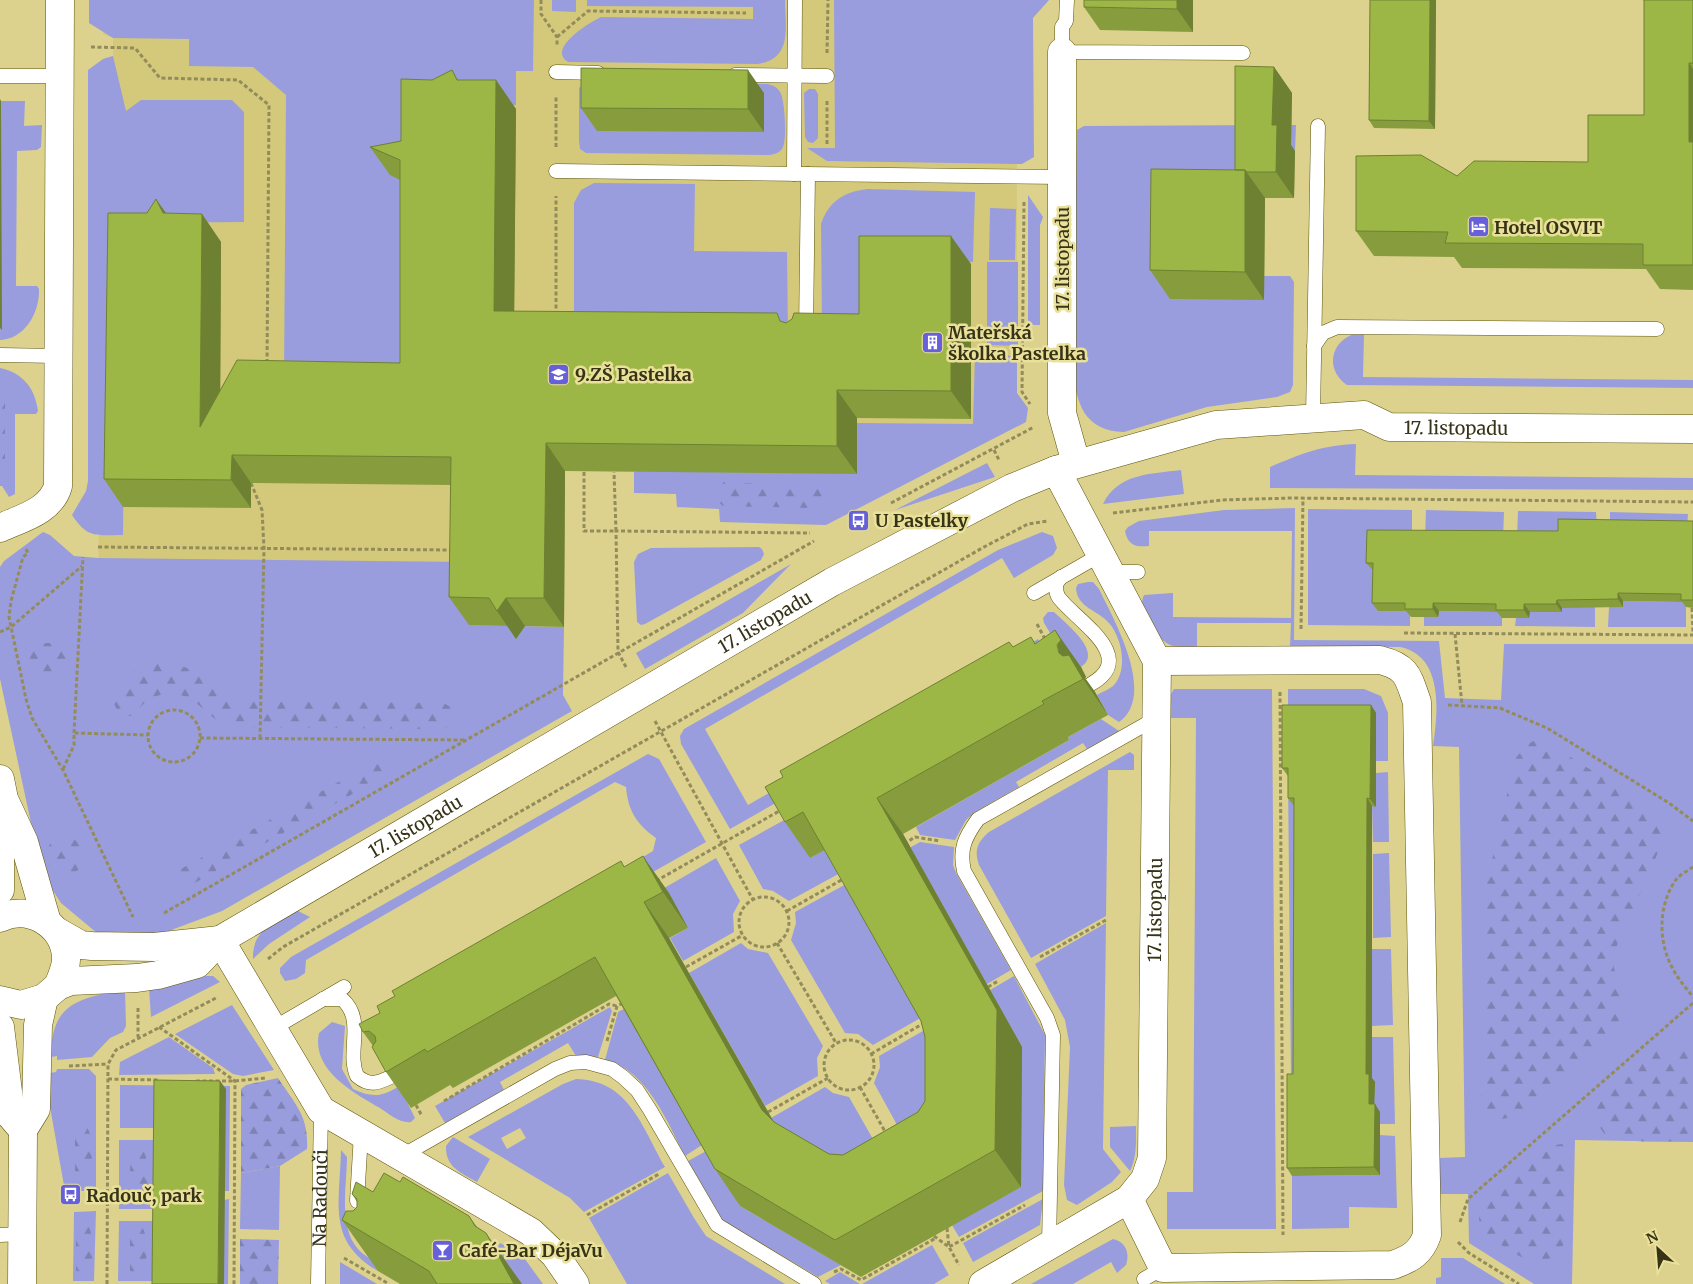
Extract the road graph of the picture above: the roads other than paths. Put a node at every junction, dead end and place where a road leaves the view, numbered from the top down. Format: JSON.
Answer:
{"nodes":[{"id":1,"x":60,"y":0,"type":"edge"},
{"id":2,"x":795,"y":0,"type":"edge"},
{"id":3,"x":1066,"y":0,"type":"edge"},
{"id":4,"x":1062,"y":52,"type":"junction"},
{"id":5,"x":1243,"y":53,"type":"dead end"},
{"id":6,"x":556,"y":72,"type":"dead end"},
{"id":7,"x":616,"y":73,"type":"edge"},
{"id":8,"x":725,"y":75,"type":"edge"},
{"id":9,"x":0,"y":76,"type":"edge"},
{"id":10,"x":60,"y":76,"type":"junction"},
{"id":11,"x":794,"y":76,"type":"junction"},
{"id":12,"x":827,"y":76,"type":"dead end"},
{"id":13,"x":1318,"y":126,"type":"dead end"},
{"id":14,"x":556,"y":171,"type":"dead end"},
{"id":15,"x":794,"y":174,"type":"junction"},
{"id":16,"x":808,"y":174,"type":"junction"},
{"id":17,"x":1062,"y":177,"type":"junction"},
{"id":18,"x":1657,"y":329,"type":"dead end"},
{"id":19,"x":806,"y":342,"type":"edge"},
{"id":20,"x":1314,"y":346,"type":"junction"},
{"id":21,"x":0,"y":356,"type":"edge"},
{"id":22,"x":58,"y":356,"type":"junction"},
{"id":23,"x":1313,"y":417,"type":"junction"},
{"id":24,"x":1693,"y":430,"type":"edge"},
{"id":25,"x":1066,"y":466,"type":"junction"},
{"id":26,"x":0,"y":528,"type":"edge"},
{"id":27,"x":1105,"y":564,"type":"junction"},
{"id":28,"x":1138,"y":572,"type":"dead end"},
{"id":29,"x":1061,"y":577,"type":"junction"},
{"id":30,"x":1034,"y":593,"type":"dead end"},
{"id":31,"x":1157,"y":661,"type":"junction"},
{"id":32,"x":1091,"y":684,"type":"dead end"},
{"id":33,"x":1156,"y":718,"type":"junction"},
{"id":34,"x":2,"y":789,"type":"edge"},
{"id":35,"x":0,"y":844,"type":"edge"},
{"id":36,"x":0,"y":850,"type":"edge"},
{"id":37,"x":0,"y":890,"type":"edge"},
{"id":38,"x":0,"y":918,"type":"edge"},
{"id":39,"x":52,"y":927,"type":"junction"},
{"id":40,"x":220,"y":940,"type":"junction"},
{"id":41,"x":344,"y":987,"type":"dead end"},
{"id":42,"x":51,"y":992,"type":"junction"},
{"id":43,"x":323,"y":999,"type":"junction"},
{"id":44,"x":0,"y":1000,"type":"edge"},
{"id":45,"x":0,"y":1027,"type":"edge"},
{"id":46,"x":272,"y":1029,"type":"junction"},
{"id":47,"x":392,"y":1076,"type":"edge"},
{"id":48,"x":321,"y":1110,"type":"junction"},
{"id":49,"x":23,"y":1130,"type":"junction"},
{"id":50,"x":361,"y":1134,"type":"junction"},
{"id":51,"x":400,"y":1157,"type":"junction"},
{"id":52,"x":1129,"y":1199,"type":"junction"},
{"id":53,"x":357,"y":1215,"type":"edge"},
{"id":54,"x":11,"y":1235,"type":"edge"},
{"id":55,"x":1049,"y":1246,"type":"junction"},
{"id":56,"x":22,"y":1284,"type":"edge"},
{"id":57,"x":318,"y":1284,"type":"edge"},
{"id":58,"x":575,"y":1284,"type":"edge"},
{"id":59,"x":814,"y":1284,"type":"edge"},
{"id":60,"x":982,"y":1284,"type":"edge"}],
"edges":[{"from":1,"to":10,"type":"street"},
{"from":2,"to":11,"type":"lane"},
{"from":3,"to":4,"type":"lane"},
{"from":4,"to":5,"type":"lane"},
{"from":4,"to":17,"type":"street","name":"17. listopadu"},
{"from":6,"to":7,"type":"lane"},
{"from":8,"to":11,"type":"lane"},
{"from":9,"to":10,"type":"lane"},
{"from":10,"to":22,"type":"street"},
{"from":11,"to":12,"type":"lane"},
{"from":11,"to":15,"type":"lane"},
{"from":13,"to":20,"type":"lane"},
{"from":14,"to":15,"type":"lane"},
{"from":15,"to":16,"type":"lane"},
{"from":16,"to":17,"type":"lane"},
{"from":16,"to":19,"type":"lane"},
{"from":17,"to":25,"type":"street","name":"17. listopadu"},
{"from":18,"to":20,"type":"lane"},
{"from":20,"to":23,"type":"lane"},
{"from":21,"to":22,"type":"lane"},
{"from":22,"to":26,"type":"street"},
{"from":23,"to":24,"type":"street","name":"17. listopadu"},
{"from":23,"to":25,"type":"street","name":"17. listopadu"},
{"from":25,"to":27,"type":"street","name":"17. listopadu"},
{"from":25,"to":40,"type":"street","name":"17. listopadu"},
{"from":27,"to":28,"type":"lane"},
{"from":27,"to":29,"type":"lane"},
{"from":27,"to":31,"type":"street","name":"17. listopadu"},
{"from":29,"to":30,"type":"lane"},
{"from":29,"to":32,"type":"lane"},
{"from":31,"to":33,"type":"street","name":"17. listopadu"},
{"from":31,"to":52,"type":"street"},
{"from":33,"to":52,"type":"street","name":"17. listopadu"},
{"from":33,"to":55,"type":"lane"},
{"from":34,"to":35,"type":"street"},
{"from":34,"to":39,"type":"street"},
{"from":36,"to":37,"type":"street"},
{"from":38,"to":39,"type":"street"},
{"from":39,"to":40,"type":"street"},
{"from":39,"to":42,"type":"street"},
{"from":40,"to":42,"type":"street"},
{"from":40,"to":46,"type":"street"},
{"from":41,"to":43,"type":"lane"},
{"from":42,"to":44,"type":"street"},
{"from":42,"to":49,"type":"street"},
{"from":43,"to":46,"type":"lane"},
{"from":43,"to":47,"type":"lane"},
{"from":45,"to":49,"type":"street"},
{"from":46,"to":48,"type":"street"},
{"from":48,"to":50,"type":"street"},
{"from":48,"to":57,"type":"lane","name":"Na Radouči"},
{"from":49,"to":54,"type":"street"},
{"from":50,"to":51,"type":"street"},
{"from":50,"to":53,"type":"lane"},
{"from":51,"to":58,"type":"street"},
{"from":51,"to":59,"type":"lane"},
{"from":52,"to":55,"type":"street","name":"17. listopadu"},
{"from":54,"to":56,"type":"street"},
{"from":55,"to":60,"type":"street","name":"17. listopadu"}]}
